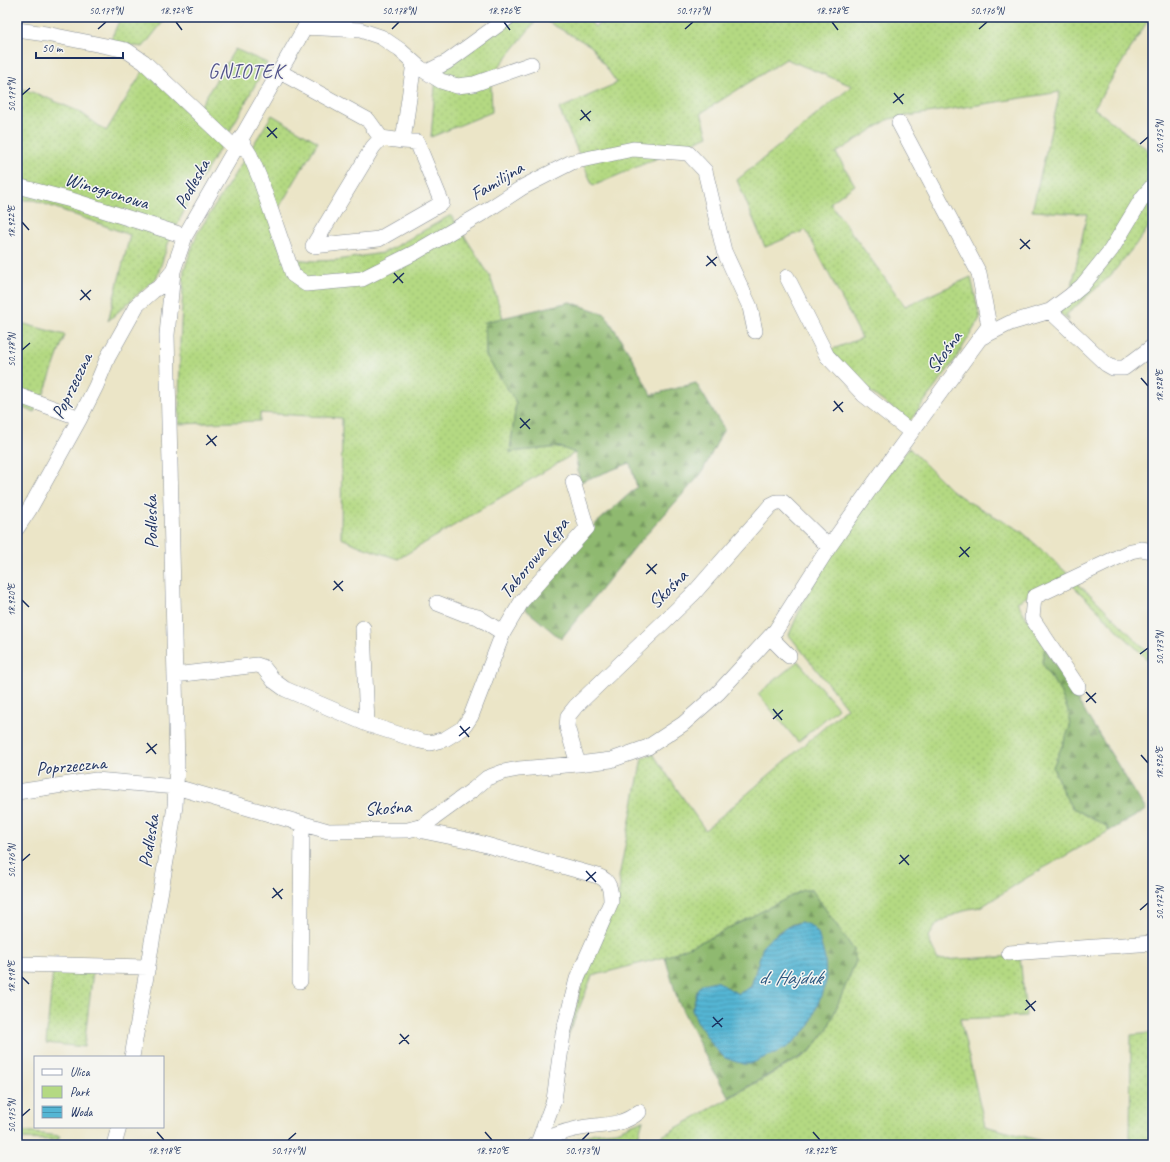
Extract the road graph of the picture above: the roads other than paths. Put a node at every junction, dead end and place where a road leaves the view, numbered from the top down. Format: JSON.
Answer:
{"nodes":[{"id":1,"x":509,"y":17,"type":"edge"},
{"id":2,"x":308,"y":22,"type":"edge"},
{"id":3,"x":17,"y":30,"type":"edge"},
{"id":4,"x":414,"y":63,"type":"junction"},
{"id":5,"x":531,"y":64,"type":"dead end"},
{"id":6,"x":280,"y":72,"type":"junction"},
{"id":7,"x":427,"y":72,"type":"junction"},
{"id":8,"x":899,"y":123,"type":"dead end"},
{"id":9,"x":381,"y":138,"type":"junction"},
{"id":10,"x":403,"y":141,"type":"junction"},
{"id":11,"x":238,"y":144,"type":"junction"},
{"id":12,"x":1153,"y":185,"type":"edge"},
{"id":13,"x":17,"y":187,"type":"edge"},
{"id":14,"x":185,"y":236,"type":"junction"},
{"id":15,"x":173,"y":270,"type":"junction"},
{"id":16,"x":787,"y":277,"type":"dead end"},
{"id":17,"x":1050,"y":312,"type":"junction"},
{"id":18,"x":755,"y":331,"type":"dead end"},
{"id":19,"x":980,"y":338,"type":"junction"},
{"id":20,"x":1152,"y":347,"type":"edge"},
{"id":21,"x":17,"y":395,"type":"edge"},
{"id":22,"x":80,"y":418,"type":"junction"},
{"id":23,"x":911,"y":432,"type":"junction"},
{"id":24,"x":572,"y":482,"type":"dead end"},
{"id":25,"x":17,"y":528,"type":"edge"},
{"id":26,"x":829,"y":547,"type":"junction"},
{"id":27,"x":1153,"y":551,"type":"edge"},
{"id":28,"x":437,"y":603,"type":"dead end"},
{"id":29,"x":363,"y":628,"type":"dead end"},
{"id":30,"x":503,"y":633,"type":"junction"},
{"id":31,"x":770,"y":637,"type":"junction"},
{"id":32,"x":789,"y":656,"type":"dead end"},
{"id":33,"x":175,"y":674,"type":"junction"},
{"id":34,"x":1078,"y":687,"type":"dead end"},
{"id":35,"x":367,"y":724,"type":"junction"},
{"id":36,"x":578,"y":764,"type":"junction"},
{"id":37,"x":176,"y":787,"type":"junction"},
{"id":38,"x":17,"y":792,"type":"edge"},
{"id":39,"x":304,"y":824,"type":"junction"},
{"id":40,"x":423,"y":826,"type":"junction"},
{"id":41,"x":1153,"y":943,"type":"edge"},
{"id":42,"x":1009,"y":953,"type":"dead end"},
{"id":43,"x":17,"y":964,"type":"edge"},
{"id":44,"x":148,"y":968,"type":"junction"},
{"id":45,"x":300,"y":981,"type":"dead end"},
{"id":46,"x":132,"y":1056,"type":"edge"},
{"id":47,"x":639,"y":1112,"type":"dead end"},
{"id":48,"x":118,"y":1128,"type":"edge"},
{"id":49,"x":537,"y":1144,"type":"edge"},
{"id":50,"x":114,"y":1145,"type":"edge"}],
"edges":[{"from":1,"to":7,"type":"street"},
{"from":2,"to":4,"type":"street"},
{"from":2,"to":6,"type":"street","name":"Podleska"},
{"from":3,"to":11,"type":"street","name":"Familijna"},
{"from":4,"to":7,"type":"street"},
{"from":4,"to":10,"type":"street"},
{"from":5,"to":7,"type":"street"},
{"from":6,"to":9,"type":"street"},
{"from":6,"to":11,"type":"street","name":"Podleska"},
{"from":8,"to":19,"type":"street"},
{"from":9,"to":10,"type":"street"},
{"from":9,"to":10,"type":"street"},
{"from":11,"to":14,"type":"street","name":"Podleska"},
{"from":11,"to":18,"type":"street","name":"Familijna"},
{"from":12,"to":17,"type":"street","name":"Skośna"},
{"from":13,"to":14,"type":"street","name":"Winogronowa"},
{"from":14,"to":15,"type":"street","name":"Podleska"},
{"from":15,"to":22,"type":"street","name":"Poprzeczna"},
{"from":15,"to":33,"type":"street","name":"Podleska"},
{"from":16,"to":23,"type":"street"},
{"from":17,"to":19,"type":"street","name":"Skośna"},
{"from":17,"to":20,"type":"street"},
{"from":19,"to":23,"type":"street","name":"Skośna"},
{"from":21,"to":22,"type":"street"},
{"from":22,"to":25,"type":"street","name":"Poprzeczna"},
{"from":23,"to":26,"type":"street","name":"Skośna"},
{"from":24,"to":30,"type":"street","name":"Taborowa Kępa"},
{"from":26,"to":31,"type":"street","name":"Skośna"},
{"from":26,"to":36,"type":"street","name":"Skośna"},
{"from":27,"to":34,"type":"street"},
{"from":28,"to":30,"type":"street"},
{"from":29,"to":35,"type":"street"},
{"from":30,"to":35,"type":"street","name":"Taborowa Kępa"},
{"from":31,"to":32,"type":"street"},
{"from":31,"to":36,"type":"street","name":"Skośna"},
{"from":33,"to":35,"type":"street","name":"Taborowa Kępa"},
{"from":33,"to":37,"type":"street","name":"Podleska"},
{"from":36,"to":40,"type":"street","name":"Skośna"},
{"from":37,"to":38,"type":"street","name":"Poprzeczna"},
{"from":37,"to":39,"type":"street","name":"Skośna"},
{"from":37,"to":44,"type":"street","name":"Podleska"},
{"from":39,"to":40,"type":"street","name":"Skośna"},
{"from":39,"to":45,"type":"street"},
{"from":40,"to":49,"type":"street"},
{"from":41,"to":42,"type":"street"},
{"from":43,"to":44,"type":"street"},
{"from":44,"to":46,"type":"street","name":"Podleska"},
{"from":47,"to":49,"type":"street"},
{"from":48,"to":50,"type":"street"}]}
